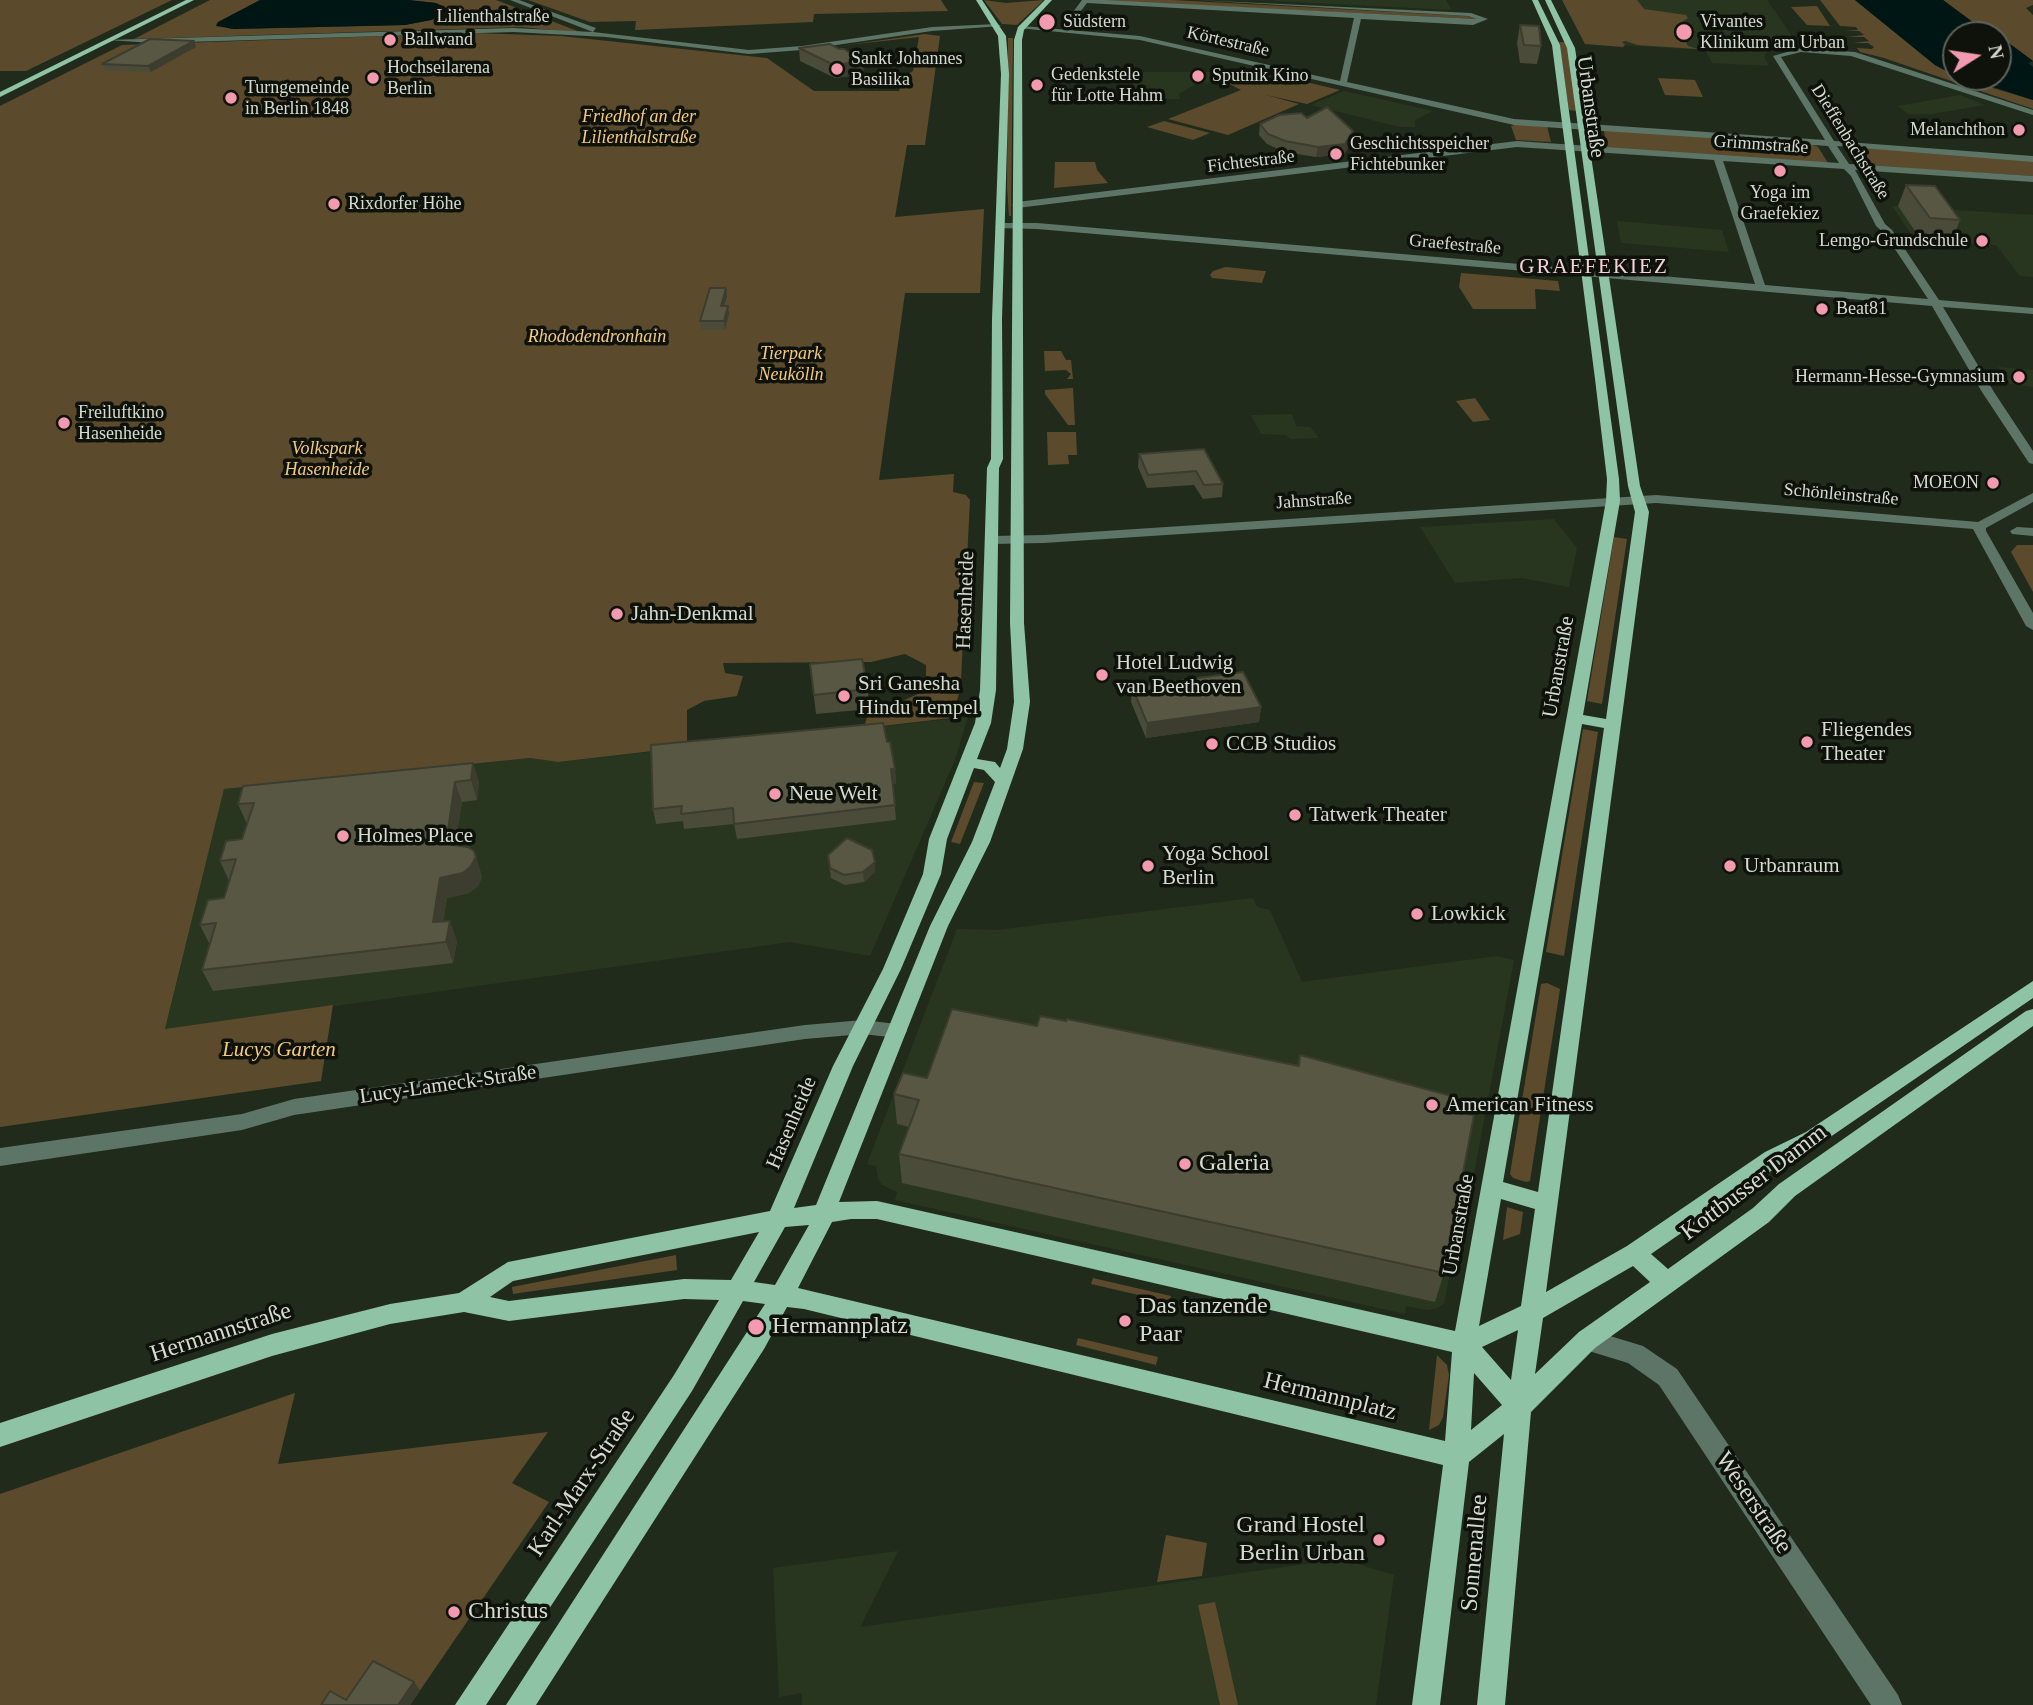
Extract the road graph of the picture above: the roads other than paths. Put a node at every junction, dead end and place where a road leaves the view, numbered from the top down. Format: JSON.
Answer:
{"nodes":[{"id":1,"x":191,"y":0,"type":"edge"},
{"id":2,"x":513,"y":0,"type":"edge"},
{"id":3,"x":979,"y":0,"type":"edge"},
{"id":4,"x":1049,"y":0,"type":"edge"},
{"id":5,"x":1086,"y":0,"type":"edge"},
{"id":6,"x":1198,"y":0,"type":"edge"},
{"id":7,"x":1535,"y":0,"type":"edge"},
{"id":8,"x":1548,"y":0,"type":"edge"},
{"id":9,"x":1358,"y":17,"type":"junction"},
{"id":10,"x":1071,"y":20,"type":"dead end"},
{"id":11,"x":997,"y":26,"type":"junction"},
{"id":12,"x":1015,"y":29,"type":"junction"},
{"id":13,"x":607,"y":34,"type":"junction"},
{"id":14,"x":1002,"y":36,"type":"junction"},
{"id":15,"x":111,"y":40,"type":"junction"},
{"id":16,"x":1343,"y":84,"type":"junction"},
{"id":17,"x":0,"y":95,"type":"edge"},
{"id":18,"x":2033,"y":113,"type":"edge"},
{"id":19,"x":1567,"y":125,"type":"junction"},
{"id":20,"x":1583,"y":127,"type":"junction"},
{"id":21,"x":1831,"y":143,"type":"junction"},
{"id":22,"x":1571,"y":148,"type":"junction"},
{"id":23,"x":1585,"y":149,"type":"junction"},
{"id":24,"x":1718,"y":158,"type":"junction"},
{"id":25,"x":2033,"y":159,"type":"edge"},
{"id":26,"x":1847,"y":167,"type":"junction"},
{"id":27,"x":2033,"y":179,"type":"edge"},
{"id":28,"x":1017,"y":205,"type":"junction"},
{"id":29,"x":1000,"y":226,"type":"junction"},
{"id":30,"x":1017,"y":226,"type":"junction"},
{"id":31,"x":999,"y":248,"type":"junction"},
{"id":32,"x":1017,"y":248,"type":"junction"},
{"id":33,"x":1588,"y":273,"type":"junction"},
{"id":34,"x":1603,"y":274,"type":"junction"},
{"id":35,"x":1761,"y":288,"type":"junction"},
{"id":36,"x":1936,"y":303,"type":"junction"},
{"id":37,"x":2033,"y":311,"type":"edge"},
{"id":38,"x":2033,"y":460,"type":"edge"},
{"id":39,"x":2033,"y":497,"type":"edge"},
{"id":40,"x":1638,"y":499,"type":"junction"},
{"id":41,"x":1613,"y":501,"type":"junction"},
{"id":42,"x":1980,"y":526,"type":"junction"},
{"id":43,"x":1608,"y":530,"type":"junction"},
{"id":44,"x":2017,"y":531,"type":"dead end"},
{"id":45,"x":2033,"y":532,"type":"edge"},
{"id":46,"x":1639,"y":535,"type":"junction"},
{"id":47,"x":992,"y":540,"type":"junction"},
{"id":48,"x":1016,"y":540,"type":"junction"},
{"id":49,"x":991,"y":574,"type":"junction"},
{"id":50,"x":1016,"y":575,"type":"junction"},
{"id":51,"x":2033,"y":626,"type":"edge"},
{"id":52,"x":1576,"y":718,"type":"junction"},
{"id":53,"x":1612,"y":725,"type":"junction"},
{"id":54,"x":969,"y":762,"type":"junction"},
{"id":55,"x":1004,"y":782,"type":"junction"},
{"id":56,"x":2033,"y":988,"type":"edge"},
{"id":57,"x":2033,"y":1016,"type":"edge"},
{"id":58,"x":863,"y":1027,"type":"junction"},
{"id":59,"x":897,"y":1031,"type":"junction"},
{"id":60,"x":0,"y":1157,"type":"edge"},
{"id":61,"x":1490,"y":1187,"type":"junction"},
{"id":62,"x":1545,"y":1203,"type":"junction"},
{"id":63,"x":825,"y":1212,"type":"junction"},
{"id":64,"x":779,"y":1219,"type":"junction"},
{"id":65,"x":1635,"y":1253,"type":"junction"},
{"id":66,"x":1666,"y":1282,"type":"junction"},
{"id":67,"x":738,"y":1290,"type":"junction"},
{"id":68,"x":782,"y":1295,"type":"junction"},
{"id":69,"x":464,"y":1302,"type":"junction"},
{"id":70,"x":1532,"y":1312,"type":"junction"},
{"id":71,"x":1587,"y":1340,"type":"junction"},
{"id":72,"x":1464,"y":1344,"type":"junction"},
{"id":73,"x":1518,"y":1407,"type":"junction"},
{"id":74,"x":0,"y":1436,"type":"edge"},
{"id":75,"x":1457,"y":1456,"type":"junction"},
{"id":76,"x":468,"y":1705,"type":"edge"},
{"id":77,"x":520,"y":1705,"type":"edge"},
{"id":78,"x":1426,"y":1705,"type":"edge"},
{"id":79,"x":1491,"y":1705,"type":"edge"},
{"id":80,"x":1888,"y":1705,"type":"edge"}],
"edges":[{"from":1,"to":15,"type":"main road"},
{"from":2,"to":13,"type":"street"},
{"from":3,"to":11,"type":"main road"},
{"from":4,"to":12,"type":"main road"},
{"from":5,"to":9,"type":"street"},
{"from":5,"to":10,"type":"street"},
{"from":6,"to":9,"type":"street"},
{"from":7,"to":19,"type":"main road","name":"Urbanstraße"},
{"from":8,"to":20,"type":"main road","name":"Urbanstraße"},
{"from":9,"to":16,"type":"street"},
{"from":11,"to":12,"type":"main road"},
{"from":11,"to":13,"type":"street","name":"Lilienthalstraße"},
{"from":11,"to":14,"type":"main road","name":"Hasenheide"},
{"from":12,"to":14,"type":"main road"},
{"from":12,"to":16,"type":"street","name":"Körtestraße"},
{"from":12,"to":28,"type":"main road"},
{"from":13,"to":15,"type":"street","name":"Lilienthalstraße"},
{"from":14,"to":29,"type":"main road","name":"Hasenheide"},
{"from":15,"to":17,"type":"main road"},
{"from":16,"to":19,"type":"street","name":"Körtestraße"},
{"from":18,"to":21,"type":"street","name":"Dieffenbachstraße"},
{"from":19,"to":20,"type":"street","name":"Körtestraße"},
{"from":19,"to":22,"type":"main road","name":"Urbanstraße"},
{"from":20,"to":21,"type":"street","name":"Grimmstraße"},
{"from":20,"to":23,"type":"main road","name":"Urbanstraße"},
{"from":21,"to":25,"type":"street","name":"Grimmstraße"},
{"from":21,"to":26,"type":"street","name":"Dieffenbachstraße"},
{"from":22,"to":23,"type":"street","name":"Grimmstraße"},
{"from":22,"to":28,"type":"street","name":"Fichtestraße"},
{"from":22,"to":33,"type":"main road","name":"Urbanstraße"},
{"from":23,"to":24,"type":"street","name":"Grimmstraße"},
{"from":23,"to":34,"type":"main road","name":"Urbanstraße"},
{"from":24,"to":26,"type":"street","name":"Grimmstraße"},
{"from":24,"to":35,"type":"street"},
{"from":26,"to":27,"type":"street","name":"Grimmstraße"},
{"from":26,"to":36,"type":"street","name":"Dieffenbachstraße"},
{"from":28,"to":30,"type":"main road"},
{"from":29,"to":30,"type":"street","name":"Graefestraße"},
{"from":29,"to":31,"type":"main road","name":"Hasenheide"},
{"from":30,"to":32,"type":"main road"},
{"from":30,"to":33,"type":"street","name":"Graefestraße"},
{"from":31,"to":32,"type":"main road"},
{"from":31,"to":47,"type":"main road","name":"Hasenheide"},
{"from":32,"to":48,"type":"main road"},
{"from":33,"to":34,"type":"street","name":"Graefestraße"},
{"from":33,"to":41,"type":"main road","name":"Urbanstraße"},
{"from":34,"to":35,"type":"street","name":"Graefestraße"},
{"from":34,"to":40,"type":"main road","name":"Urbanstraße"},
{"from":35,"to":36,"type":"street","name":"Graefestraße"},
{"from":36,"to":37,"type":"street","name":"Graefestraße"},
{"from":36,"to":38,"type":"street","name":"Dieffenbachstraße"},
{"from":39,"to":42,"type":"street"},
{"from":40,"to":41,"type":"street","name":"Jahnstraße"},
{"from":40,"to":42,"type":"street","name":"Schönleinstraße"},
{"from":40,"to":46,"type":"main road","name":"Urbanstraße"},
{"from":41,"to":43,"type":"main road","name":"Urbanstraße"},
{"from":41,"to":48,"type":"street","name":"Jahnstraße"},
{"from":42,"to":51,"type":"street"},
{"from":43,"to":46,"type":"main road"},
{"from":43,"to":52,"type":"main road","name":"Urbanstraße"},
{"from":44,"to":45,"type":"street"},
{"from":46,"to":53,"type":"main road","name":"Urbanstraße"},
{"from":47,"to":48,"type":"street","name":"Jahnstraße"},
{"from":47,"to":49,"type":"main road","name":"Hasenheide"},
{"from":48,"to":50,"type":"main road"},
{"from":49,"to":50,"type":"main road"},
{"from":49,"to":54,"type":"main road","name":"Hasenheide"},
{"from":50,"to":55,"type":"main road"},
{"from":52,"to":53,"type":"main road"},
{"from":52,"to":61,"type":"main road","name":"Urbanstraße"},
{"from":53,"to":62,"type":"main road","name":"Urbanstraße"},
{"from":54,"to":55,"type":"main road"},
{"from":54,"to":58,"type":"main road","name":"Hasenheide"},
{"from":55,"to":59,"type":"main road"},
{"from":56,"to":65,"type":"main road","name":"Kottbusser Damm"},
{"from":57,"to":66,"type":"main road","name":"Kottbusser Damm"},
{"from":58,"to":59,"type":"street","name":"Lucy-Lameck-Straße"},
{"from":58,"to":60,"type":"street","name":"Lucy-Lameck-Straße"},
{"from":58,"to":64,"type":"main road","name":"Hasenheide"},
{"from":59,"to":63,"type":"main road"},
{"from":61,"to":62,"type":"main road"},
{"from":61,"to":72,"type":"main road","name":"Urbanstraße"},
{"from":62,"to":70,"type":"main road","name":"Urbanstraße"},
{"from":63,"to":64,"type":"main road"},
{"from":63,"to":68,"type":"main road"},
{"from":63,"to":72,"type":"main road"},
{"from":64,"to":67,"type":"main road"},
{"from":64,"to":69,"type":"main road","name":"Hermannstraße"},
{"from":65,"to":66,"type":"main road"},
{"from":65,"to":70,"type":"main road","name":"Kottbusser Damm"},
{"from":66,"to":71,"type":"main road","name":"Kottbusser Damm"},
{"from":67,"to":68,"type":"main road","name":"Hermannplatz"},
{"from":67,"to":69,"type":"main road","name":"Hermannstraße"},
{"from":67,"to":76,"type":"main road","name":"Karl-Marx-Straße"},
{"from":68,"to":75,"type":"main road","name":"Hermannplatz"},
{"from":68,"to":77,"type":"main road"},
{"from":69,"to":74,"type":"main road","name":"Hermannstraße"},
{"from":70,"to":72,"type":"main road"},
{"from":70,"to":73,"type":"main road"},
{"from":71,"to":73,"type":"main road","name":"Kottbusser Damm"},
{"from":71,"to":80,"type":"street","name":"Weserstraße"},
{"from":72,"to":73,"type":"main road"},
{"from":72,"to":75,"type":"main road"},
{"from":73,"to":75,"type":"main road"},
{"from":73,"to":79,"type":"main road","name":"Sonnenallee"},
{"from":75,"to":78,"type":"main road","name":"Sonnenallee"}]}
